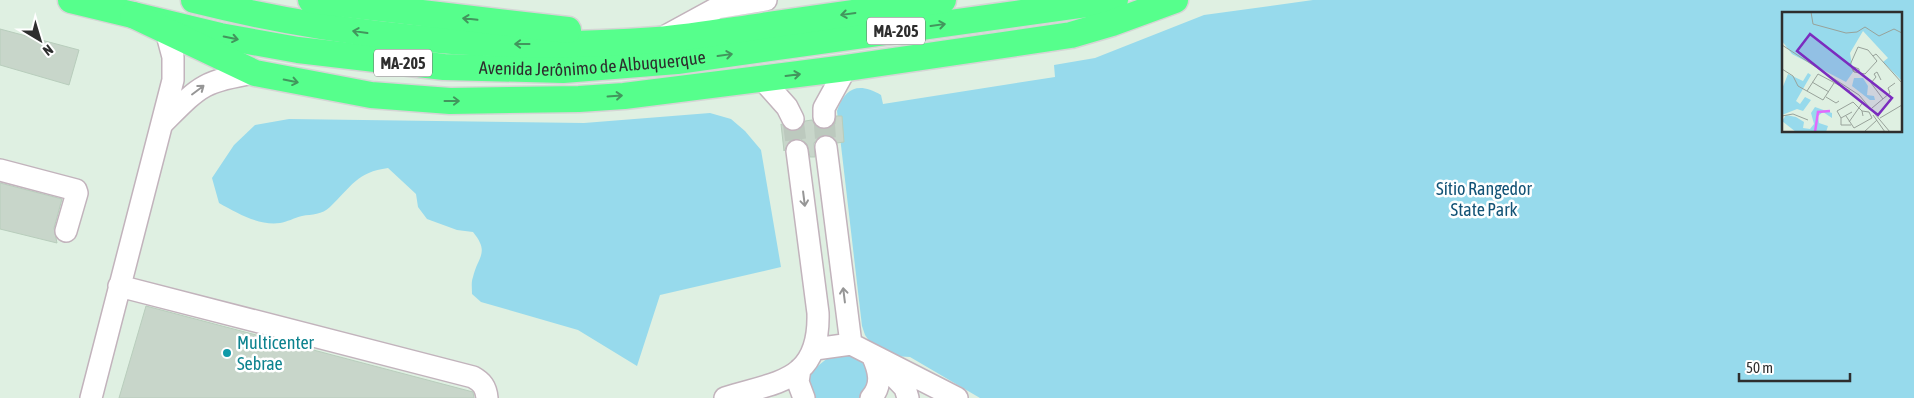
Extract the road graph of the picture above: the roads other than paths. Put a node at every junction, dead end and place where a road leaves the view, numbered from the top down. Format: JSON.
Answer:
{"nodes":[{"id":1,"x":70,"y":0,"type":"edge"},
{"id":2,"x":194,"y":0,"type":"edge"},
{"id":3,"x":310,"y":0,"type":"edge"},
{"id":4,"x":766,"y":0,"type":"edge"},
{"id":5,"x":943,"y":0,"type":"edge"},
{"id":6,"x":1175,"y":0,"type":"edge"},
{"id":7,"x":912,"y":2,"type":"edge"},
{"id":8,"x":373,"y":4,"type":"edge"},
{"id":9,"x":1123,"y":7,"type":"edge"},
{"id":10,"x":133,"y":15,"type":"junction"},
{"id":11,"x":166,"y":31,"type":"junction"},
{"id":12,"x":658,"y":40,"type":"junction"},
{"id":13,"x":846,"y":68,"type":"junction"},
{"id":14,"x":255,"y":73,"type":"junction"},
{"id":15,"x":762,"y":79,"type":"junction"},
{"id":16,"x":824,"y":116,"type":"tunnel mouth"},
{"id":17,"x":793,"y":119,"type":"tunnel mouth"},
{"id":18,"x":163,"y":123,"type":"junction"},
{"id":19,"x":826,"y":147,"type":"tunnel mouth"},
{"id":20,"x":797,"y":151,"type":"tunnel mouth"},
{"id":21,"x":0,"y":170,"type":"edge"},
{"id":22,"x":66,"y":231,"type":"dead end"},
{"id":23,"x":119,"y":286,"type":"junction"},
{"id":24,"x":850,"y":344,"type":"junction"},
{"id":25,"x":815,"y":349,"type":"junction"},
{"id":26,"x":872,"y":355,"type":"junction"},
{"id":27,"x":800,"y":369,"type":"junction"},
{"id":28,"x":790,"y":395,"type":"edge"},
{"id":29,"x":91,"y":398,"type":"edge"},
{"id":30,"x":487,"y":398,"type":"edge"},
{"id":31,"x":725,"y":398,"type":"edge"},
{"id":32,"x":871,"y":398,"type":"edge"},
{"id":33,"x":908,"y":398,"type":"edge"},
{"id":34,"x":957,"y":398,"type":"edge"}],
"edges":[{"from":1,"to":10,"type":"main road","name":"Avenida Jerônimo de Albuquerque","number":"MA-205"},
{"from":12,"to":2,"type":"main road","name":"Avenida Jerônimo de Albuquerque","number":"MA-205","one_way":true},
{"from":3,"to":8,"type":"main road","name":"Avenida Jerônimo de Albuquerque"},
{"from":4,"to":12,"type":"street"},
{"from":5,"to":7,"type":"main road","name":"Avenida Jerônimo de Albuquerque","number":"MA-205"},
{"from":6,"to":9,"type":"main road"},
{"from":7,"to":12,"type":"main road","name":"Avenida Jerônimo de Albuquerque","number":"MA-205","one_way":true},
{"from":12,"to":8,"type":"main road","name":"Avenida Jerônimo de Albuquerque","one_way":true},
{"from":10,"to":9,"type":"main road","name":"Avenida Jerônimo de Albuquerque","number":"MA-205","one_way":true},
{"from":9,"to":13,"type":"main road"},
{"from":10,"to":11,"type":"main road","number":"MA-205"},
{"from":11,"to":14,"type":"main road"},
{"from":11,"to":18,"type":"street"},
{"from":15,"to":13,"type":"main road","one_way":true},
{"from":13,"to":16,"type":"street"},
{"from":14,"to":15,"type":"main road","one_way":true},
{"from":18,"to":14,"type":"street","one_way":true},
{"from":15,"to":17,"type":"street"},
{"from":18,"to":23,"type":"street"},
{"from":24,"to":19,"type":"street","one_way":true},
{"from":20,"to":25,"type":"street","one_way":true},
{"from":21,"to":22,"type":"street"},
{"from":23,"to":29,"type":"street"},
{"from":23,"to":30,"type":"street"},
{"from":24,"to":25,"type":"street"},
{"from":24,"to":26,"type":"street"},
{"from":25,"to":27,"type":"street"},
{"from":26,"to":32,"type":"street"},
{"from":26,"to":33,"type":"street"},
{"from":26,"to":34,"type":"street"},
{"from":27,"to":28,"type":"street"},
{"from":27,"to":31,"type":"street"}]}
